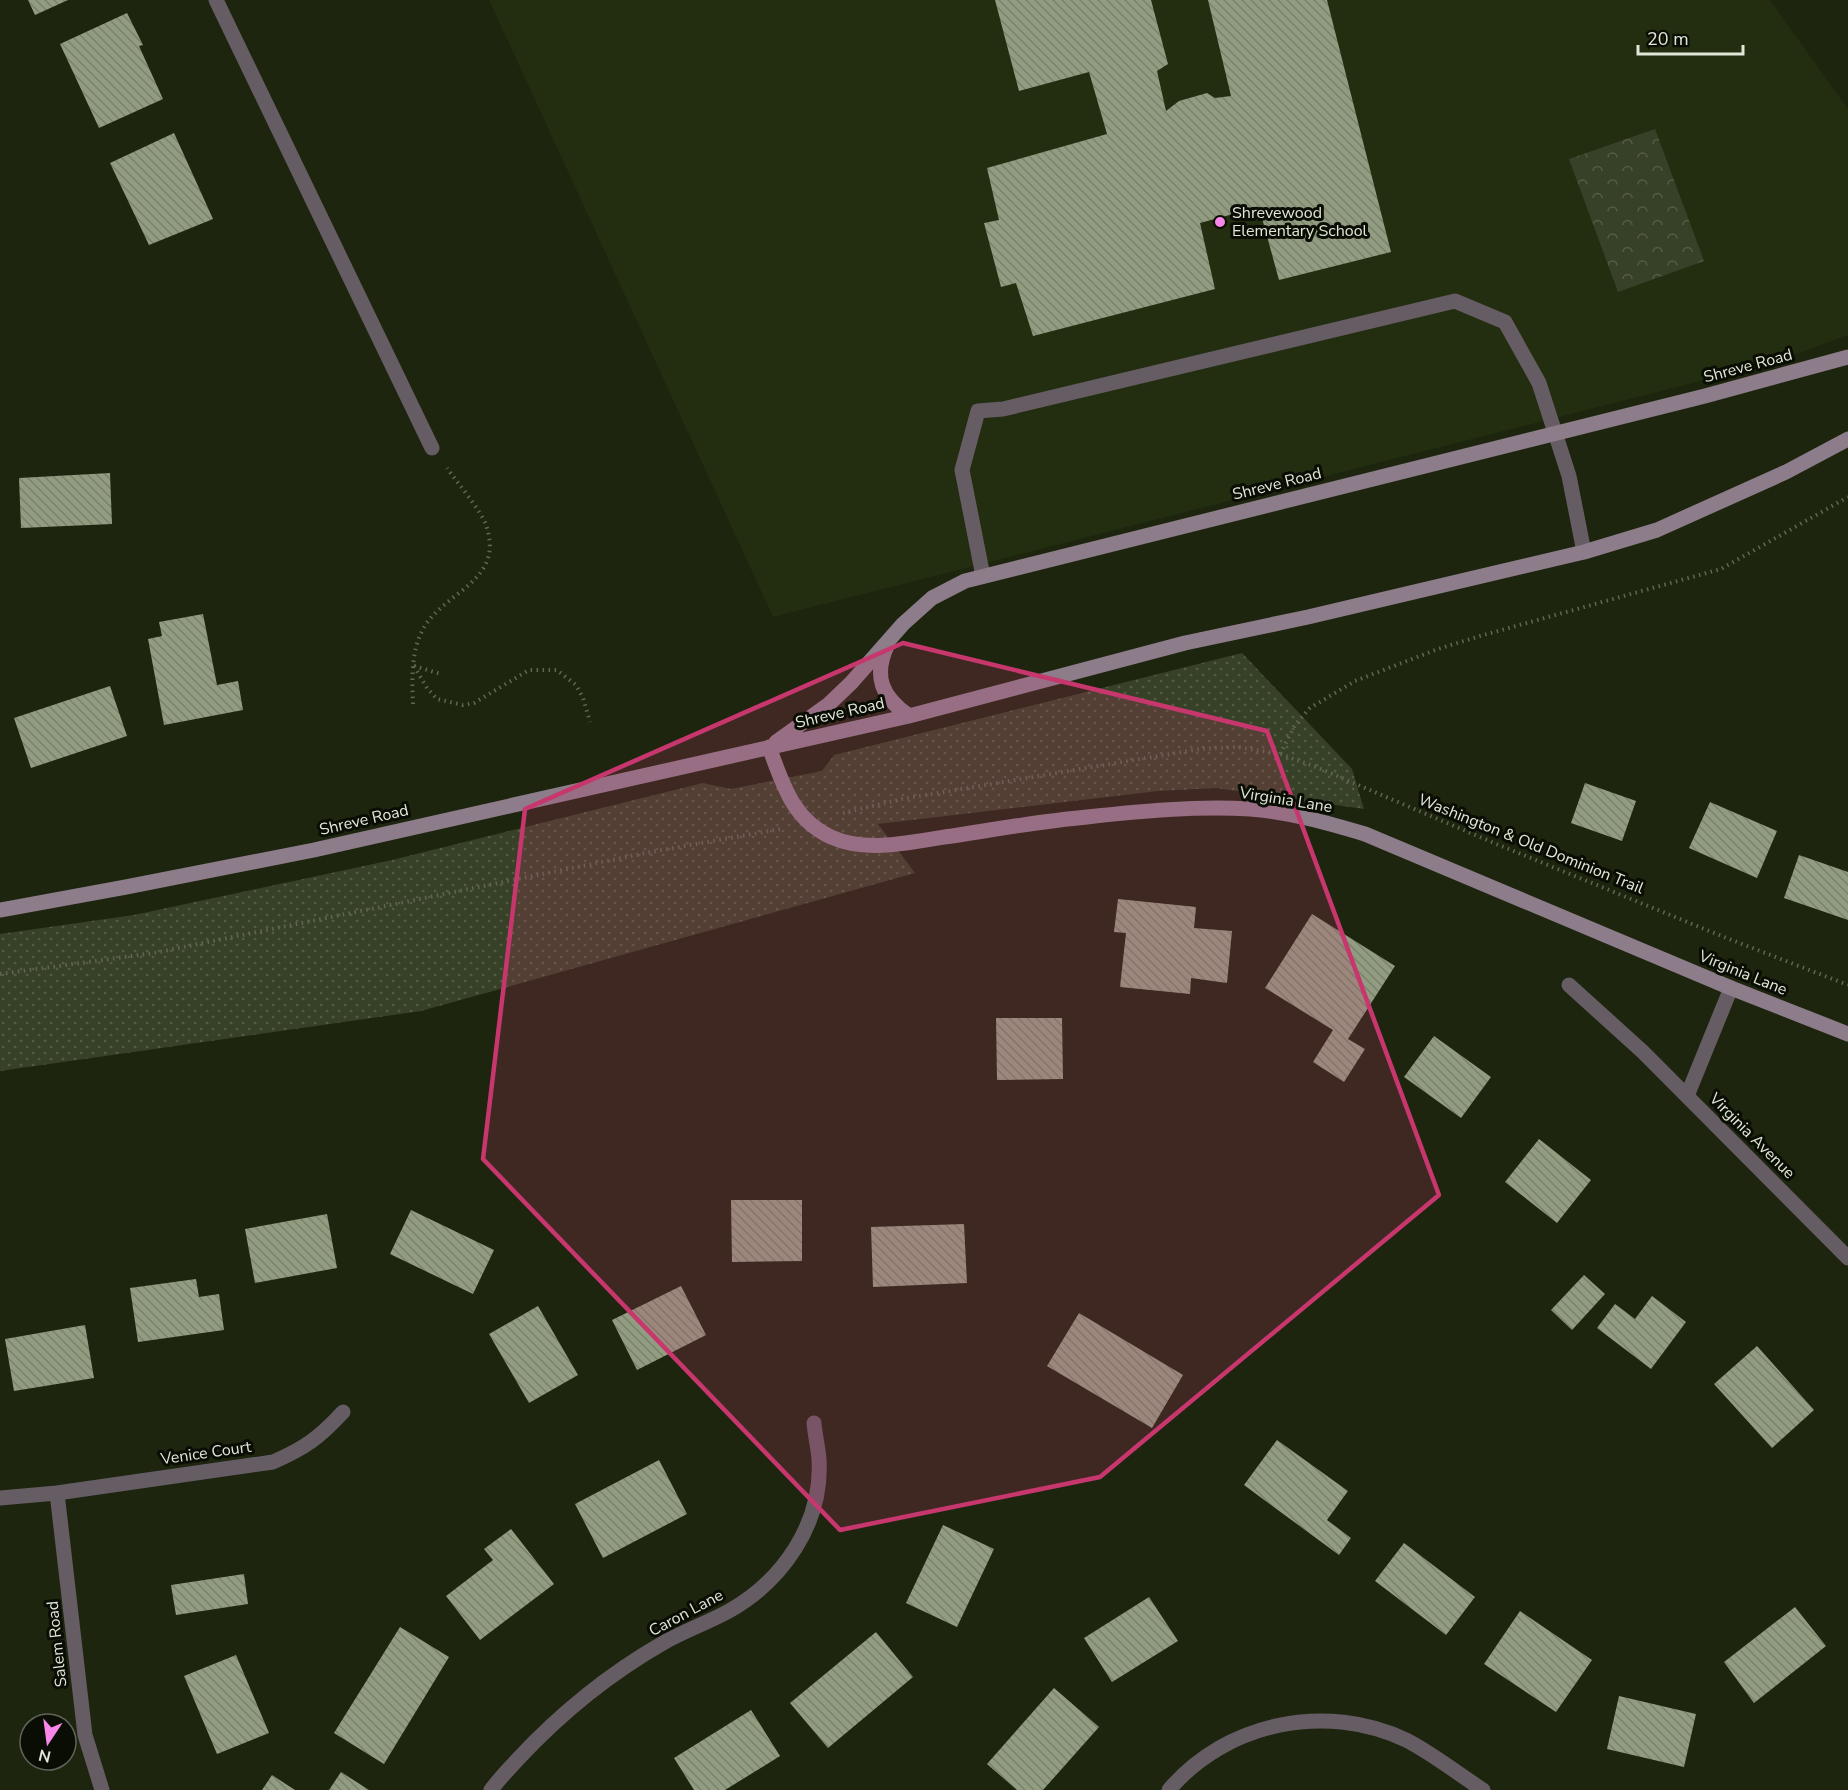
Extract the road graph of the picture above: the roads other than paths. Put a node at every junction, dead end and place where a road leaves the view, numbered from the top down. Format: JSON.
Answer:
{"nodes":[{"id":1,"x":216,"y":0,"type":"edge"},
{"id":2,"x":1848,"y":357,"type":"edge"},
{"id":3,"x":1557,"y":432,"type":"junction"},
{"id":4,"x":1848,"y":439,"type":"edge"},
{"id":5,"x":432,"y":448,"type":"road end"},
{"id":6,"x":1584,"y":552,"type":"junction"},
{"id":7,"x":983,"y":576,"type":"junction"},
{"id":8,"x":891,"y":638,"type":"junction"},
{"id":9,"x":909,"y":716,"type":"junction"},
{"id":10,"x":769,"y":747,"type":"junction"},
{"id":11,"x":0,"y":909,"type":"edge"},
{"id":12,"x":1569,"y":985,"type":"dead end"},
{"id":13,"x":1731,"y":988,"type":"junction"},
{"id":14,"x":1848,"y":1034,"type":"edge"},
{"id":15,"x":1687,"y":1096,"type":"junction"},
{"id":16,"x":1848,"y":1258,"type":"edge"},
{"id":17,"x":343,"y":1412,"type":"dead end"},
{"id":18,"x":814,"y":1423,"type":"dead end"},
{"id":19,"x":57,"y":1493,"type":"junction"},
{"id":20,"x":0,"y":1498,"type":"edge"},
{"id":21,"x":102,"y":1790,"type":"edge"},
{"id":22,"x":491,"y":1790,"type":"edge"},
{"id":23,"x":1169,"y":1790,"type":"edge"},
{"id":24,"x":1483,"y":1790,"type":"edge"}],
"edges":[{"from":1,"to":5,"type":"street"},
{"from":2,"to":3,"type":"main road","name":"Shreve Road"},
{"from":3,"to":6,"type":"street"},
{"from":3,"to":7,"type":"main road","name":"Shreve Road"},
{"from":3,"to":7,"type":"street"},
{"from":4,"to":6,"type":"main road","name":"Shreve Road"},
{"from":6,"to":9,"type":"main road","name":"Shreve Road"},
{"from":7,"to":8,"type":"main road","name":"Shreve Road"},
{"from":8,"to":9,"type":"main road"},
{"from":8,"to":10,"type":"main road","name":"Shreve Road"},
{"from":9,"to":10,"type":"main road","name":"Shreve Road"},
{"from":10,"to":11,"type":"main road","name":"Shreve Road"},
{"from":10,"to":13,"type":"main road","name":"Virginia Lane"},
{"from":12,"to":15,"type":"street"},
{"from":13,"to":14,"type":"main road","name":"Virginia Lane"},
{"from":13,"to":15,"type":"street","name":"Virginia Avenue"},
{"from":15,"to":16,"type":"street","name":"Virginia Avenue"},
{"from":17,"to":19,"type":"street","name":"Venice Court"},
{"from":18,"to":22,"type":"street","name":"Caron Lane"},
{"from":19,"to":20,"type":"street","name":"Venice Court"},
{"from":19,"to":21,"type":"street","name":"Salem Road"},
{"from":23,"to":24,"type":"street"}]}
